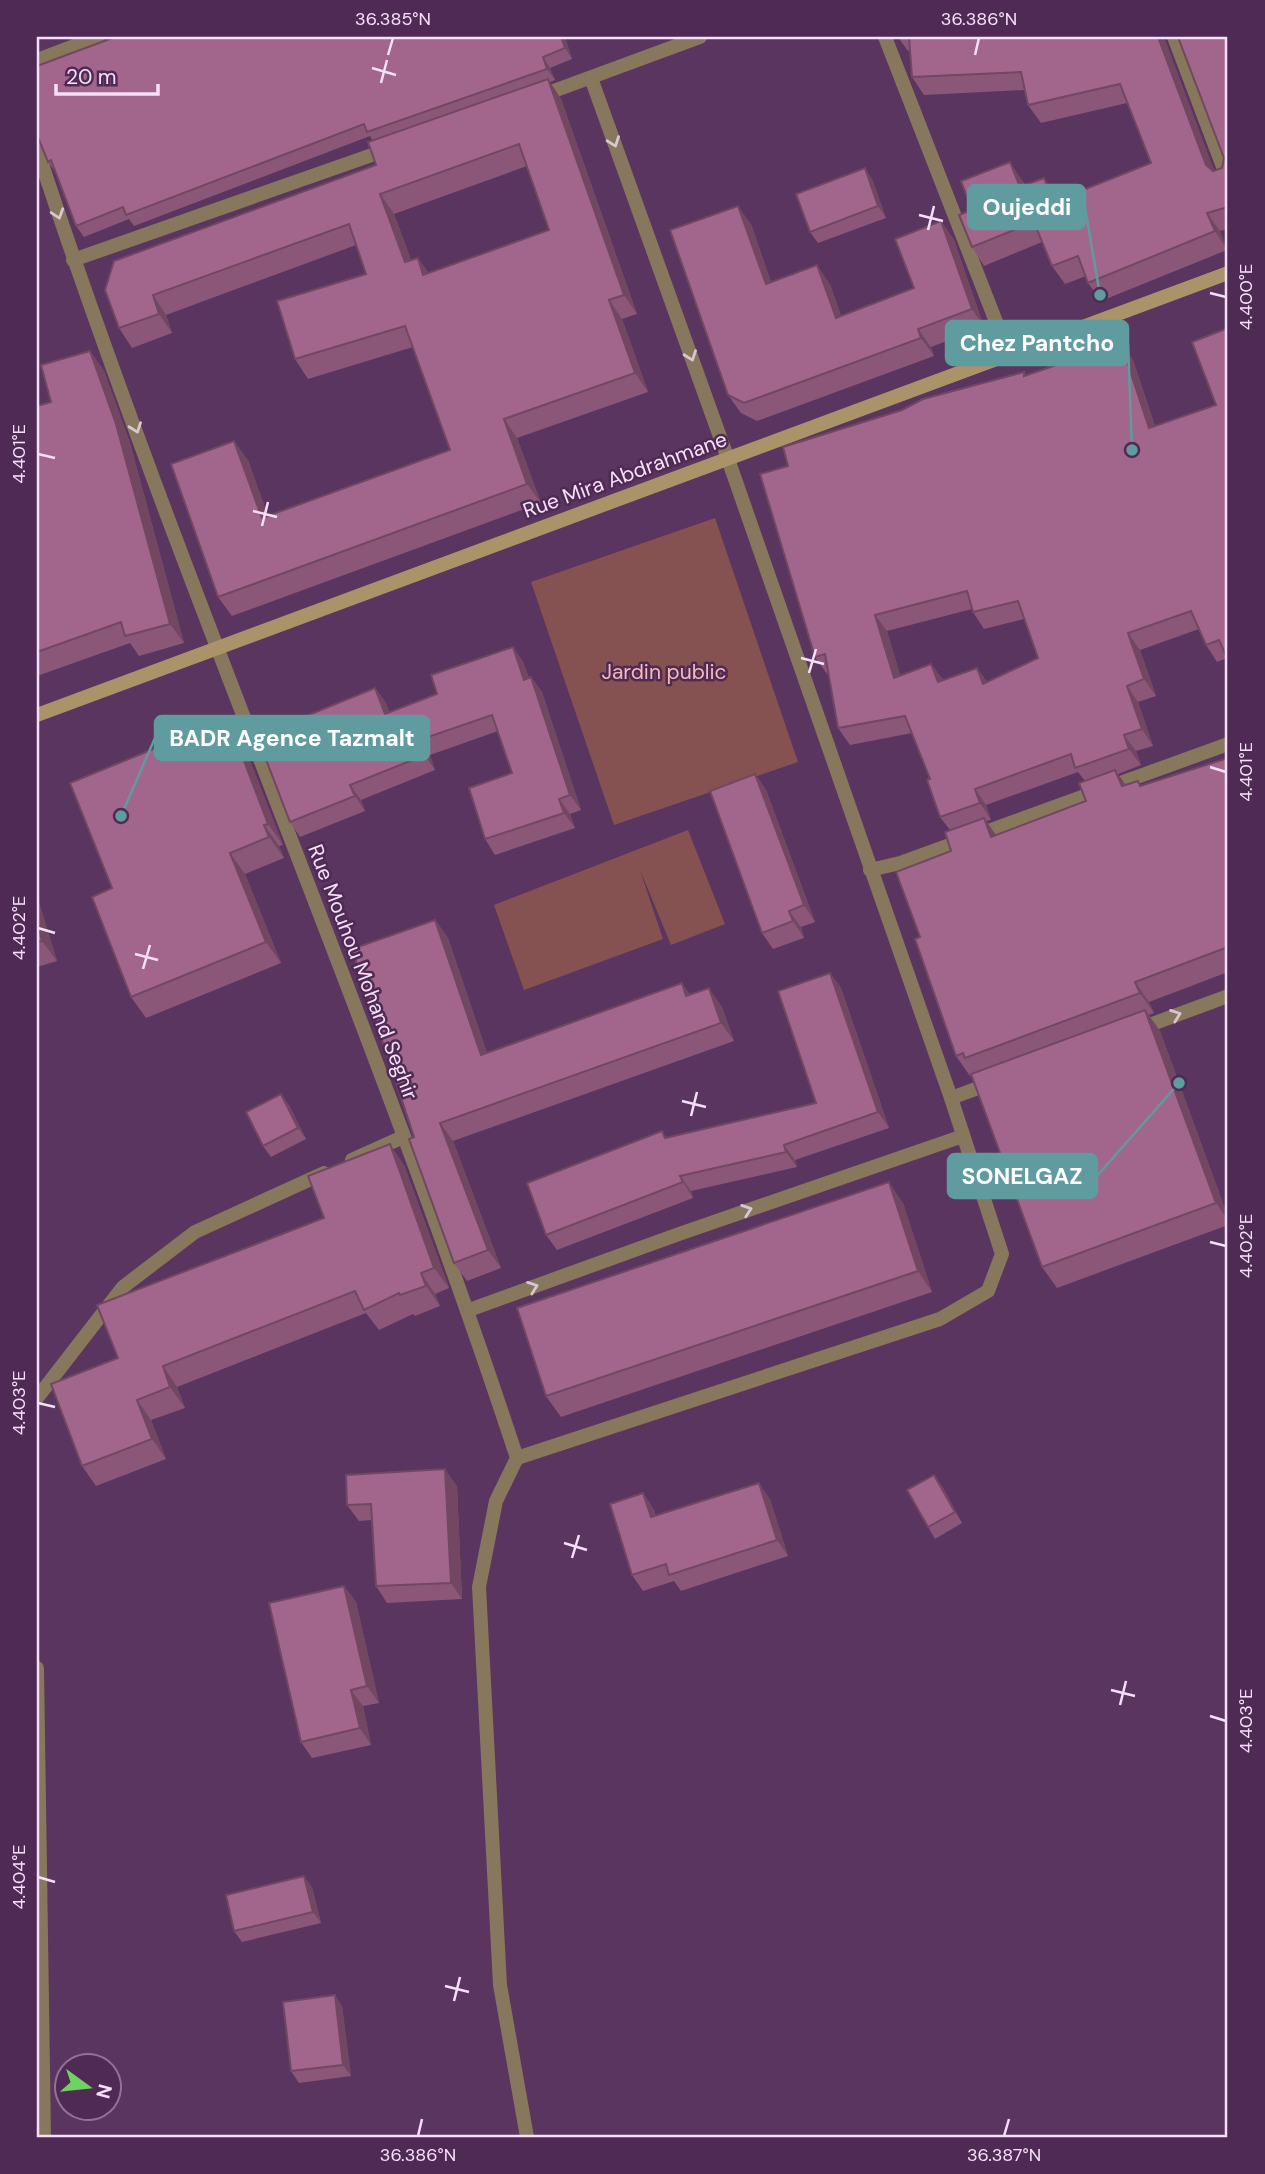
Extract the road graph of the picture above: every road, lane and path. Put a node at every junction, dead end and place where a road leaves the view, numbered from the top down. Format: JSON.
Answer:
{"nodes":[{"id":1,"x":98,"y":37,"type":"edge"},
{"id":2,"x":700,"y":37,"type":"edge"},
{"id":3,"x":885,"y":37,"type":"edge"},
{"id":4,"x":1174,"y":37,"type":"edge"},
{"id":5,"x":37,"y":60,"type":"edge"},
{"id":6,"x":591,"y":78,"type":"junction"},
{"id":7,"x":526,"y":100,"type":"edge"},
{"id":8,"x":397,"y":146,"type":"edge"},
{"id":9,"x":37,"y":149,"type":"edge"},
{"id":10,"x":1228,"y":180,"type":"edge"},
{"id":11,"x":73,"y":260,"type":"junction"},
{"id":12,"x":1228,"y":274,"type":"edge"},
{"id":13,"x":1009,"y":355,"type":"junction"},
{"id":14,"x":728,"y":458,"type":"junction"},
{"id":15,"x":218,"y":649,"type":"junction"},
{"id":16,"x":37,"y":715,"type":"edge"},
{"id":17,"x":1228,"y":744,"type":"edge"},
{"id":18,"x":870,"y":870,"type":"junction"},
{"id":19,"x":1228,"y":996,"type":"edge"},
{"id":20,"x":1127,"y":1033,"type":"edge"},
{"id":21,"x":1001,"y":1079,"type":"edge"},
{"id":22,"x":951,"y":1098,"type":"junction"},
{"id":23,"x":963,"y":1136,"type":"junction"},
{"id":24,"x":403,"y":1137,"type":"junction"},
{"id":25,"x":468,"y":1310,"type":"junction"},
{"id":26,"x":37,"y":1398,"type":"edge"},
{"id":27,"x":517,"y":1458,"type":"junction"},
{"id":28,"x":37,"y":1668,"type":"edge"},
{"id":29,"x":44,"y":2137,"type":"edge"},
{"id":30,"x":527,"y":2137,"type":"edge"}],
"edges":[{"from":1,"to":5,"type":"street"},
{"from":2,"to":6,"type":"street"},
{"from":3,"to":13,"type":"street"},
{"from":4,"to":10,"type":"street"},
{"from":6,"to":7,"type":"street"},
{"from":6,"to":14,"type":"street","one_way":true},
{"from":8,"to":11,"type":"street"},
{"from":9,"to":11,"type":"street","name":"Rue Mouhou Mohand Seghir","one_way":true},
{"from":11,"to":15,"type":"street","name":"Rue Mouhou Mohand Seghir","one_way":true},
{"from":12,"to":13,"type":"main road","name":"Rue Mira Abdrahmane"},
{"from":13,"to":14,"type":"main road","name":"Rue Mira Abdrahmane"},
{"from":14,"to":15,"type":"main road","name":"Rue Mira Abdrahmane"},
{"from":14,"to":18,"type":"street"},
{"from":15,"to":16,"type":"main road","name":"Rue Mira Abdrahmane"},
{"from":15,"to":24,"type":"street","name":"Rue Mouhou Mohand Seghir"},
{"from":17,"to":18,"type":"street"},
{"from":18,"to":22,"type":"street"},
{"from":20,"to":19,"type":"street","one_way":true},
{"from":21,"to":22,"type":"street"},
{"from":22,"to":23,"type":"street"},
{"from":25,"to":23,"type":"street","one_way":true},
{"from":23,"to":27,"type":"street"},
{"from":24,"to":25,"type":"street","name":"Rue Mouhou Mohand Seghir"},
{"from":24,"to":26,"type":"street"},
{"from":25,"to":27,"type":"street","name":"Rue Mouhou Mohand Seghir"},
{"from":27,"to":30,"type":"street"},
{"from":28,"to":29,"type":"street"}]}
